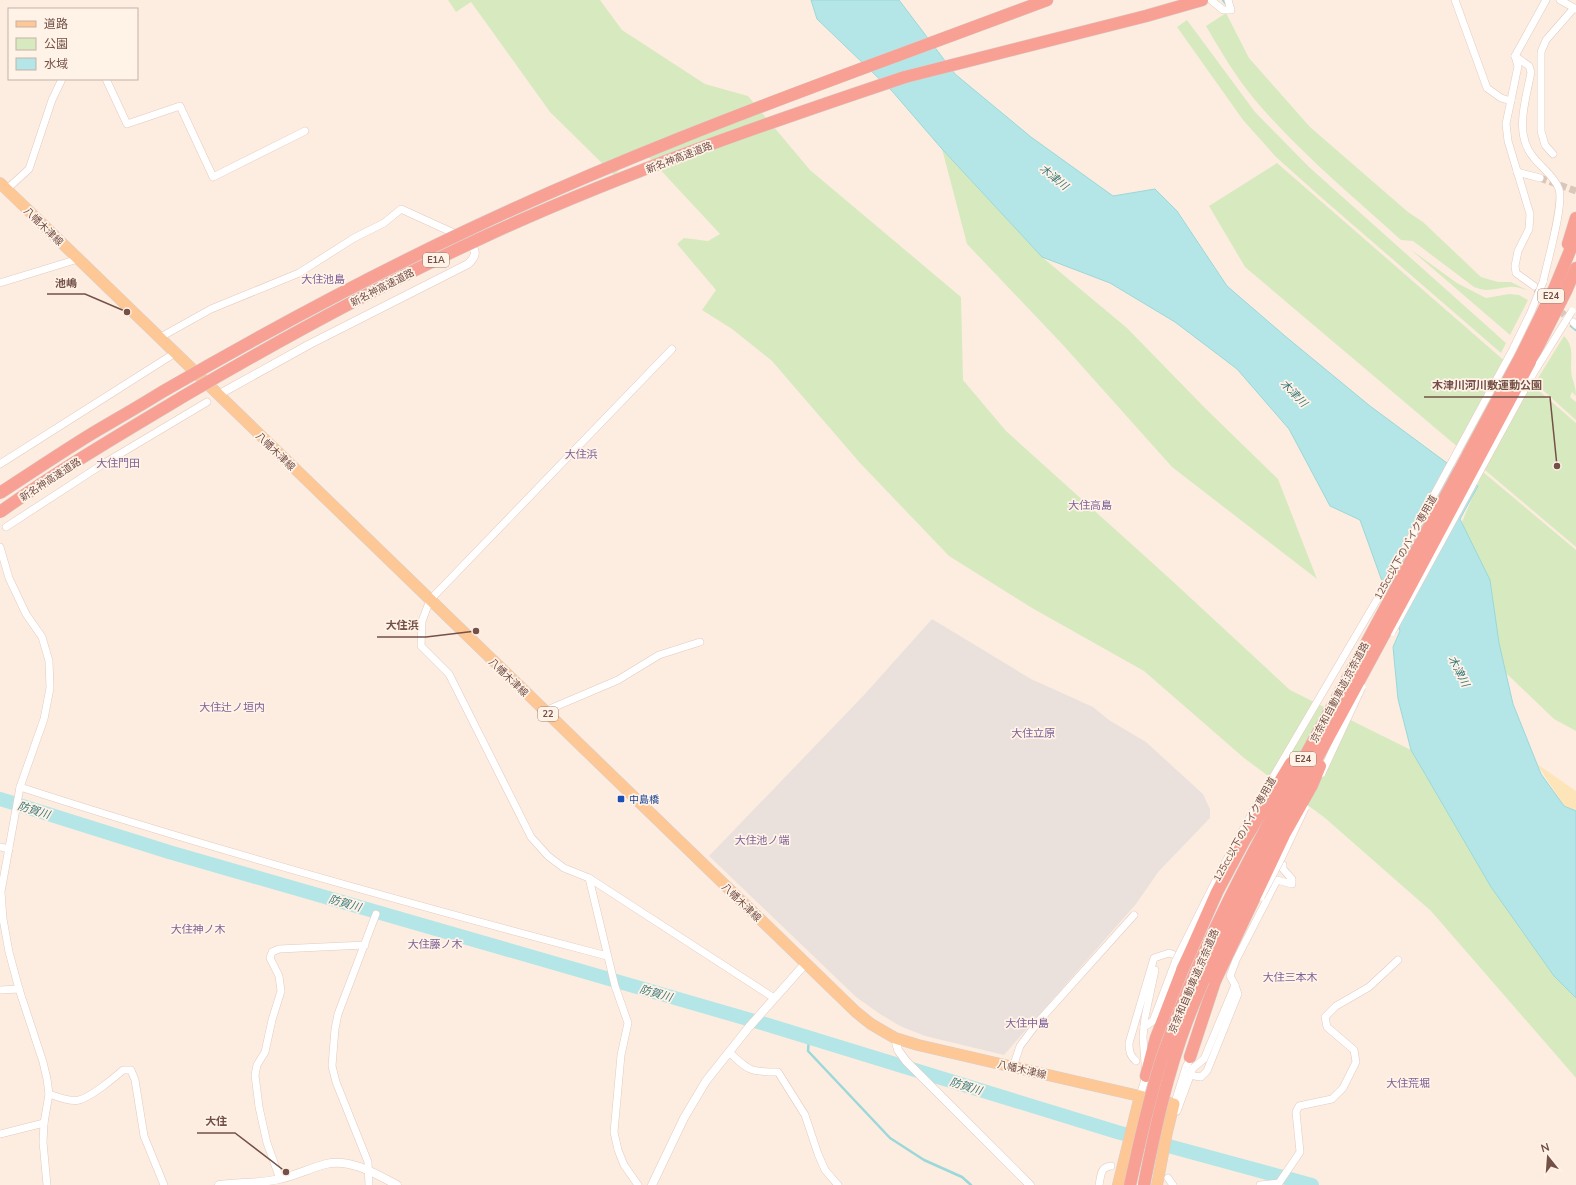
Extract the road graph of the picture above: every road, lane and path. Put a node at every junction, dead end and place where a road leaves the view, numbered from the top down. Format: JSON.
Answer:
{"nodes":[{"id":1,"x":1047,"y":0,"type":"edge"},
{"id":2,"x":1202,"y":0,"type":"edge"},
{"id":3,"x":1211,"y":0,"type":"edge"},
{"id":4,"x":1228,"y":0,"type":"edge"},
{"id":5,"x":1455,"y":0,"type":"edge"},
{"id":6,"x":1546,"y":0,"type":"edge"},
{"id":7,"x":1560,"y":0,"type":"edge"},
{"id":8,"x":1575,"y":9,"type":"edge"},
{"id":9,"x":1515,"y":56,"type":"junction"},
{"id":10,"x":62,"y":80,"type":"edge"},
{"id":11,"x":106,"y":80,"type":"edge"},
{"id":12,"x":1511,"y":101,"type":"junction"},
{"id":13,"x":305,"y":131,"type":"dead end"},
{"id":14,"x":1553,"y":154,"type":"dead end"},
{"id":15,"x":1517,"y":172,"type":"junction"},
{"id":16,"x":1540,"y":178,"type":"tunnel mouth"},
{"id":17,"x":3,"y":186,"type":"edge"},
{"id":18,"x":1576,"y":218,"type":"edge"},
{"id":19,"x":1576,"y":236,"type":"edge"},
{"id":20,"x":468,"y":239,"type":"joint"},
{"id":21,"x":78,"y":259,"type":"junction"},
{"id":22,"x":1576,"y":268,"type":"edge"},
{"id":23,"x":0,"y":283,"type":"edge"},
{"id":24,"x":1534,"y":286,"type":"tunnel mouth"},
{"id":25,"x":1555,"y":288,"type":"junction"},
{"id":26,"x":1574,"y":308,"type":"edge"},
{"id":27,"x":160,"y":338,"type":"junction"},
{"id":28,"x":672,"y":349,"type":"dead end"},
{"id":29,"x":175,"y":353,"type":"junction"},
{"id":30,"x":1526,"y":358,"type":"junction"},
{"id":31,"x":218,"y":395,"type":"junction"},
{"id":32,"x":207,"y":402,"type":"dead end"},
{"id":33,"x":0,"y":464,"type":"edge"},
{"id":34,"x":0,"y":493,"type":"edge"},
{"id":35,"x":0,"y":512,"type":"edge"},
{"id":36,"x":6,"y":527,"type":"dead end"},
{"id":37,"x":0,"y":547,"type":"edge"},
{"id":38,"x":430,"y":600,"type":"junction"},
{"id":39,"x":1367,"y":641,"type":"junction"},
{"id":40,"x":700,"y":642,"type":"dead end"},
{"id":41,"x":1345,"y":706,"type":"junction"},
{"id":42,"x":545,"y":711,"type":"junction"},
{"id":43,"x":20,"y":787,"type":"junction"},
{"id":44,"x":0,"y":847,"type":"edge"},
{"id":45,"x":9,"y":849,"type":"junction"},
{"id":46,"x":1283,"y":865,"type":"dead end"},
{"id":47,"x":589,"y":878,"type":"junction"},
{"id":48,"x":376,"y":914,"type":"dead end"},
{"id":49,"x":1134,"y":915,"type":"dead end"},
{"id":50,"x":365,"y":945,"type":"junction"},
{"id":51,"x":607,"y":956,"type":"junction"},
{"id":52,"x":1157,"y":956,"type":"junction"},
{"id":53,"x":1398,"y":960,"type":"dead end"},
{"id":54,"x":805,"y":964,"type":"junction"},
{"id":55,"x":1179,"y":966,"type":"junction"},
{"id":56,"x":1230,"y":976,"type":"junction"},
{"id":57,"x":1217,"y":982,"type":"junction"},
{"id":58,"x":1235,"y":985,"type":"junction"},
{"id":59,"x":19,"y":989,"type":"junction"},
{"id":60,"x":0,"y":990,"type":"edge"},
{"id":61,"x":774,"y":998,"type":"junction"},
{"id":62,"x":1144,"y":1027,"type":"junction"},
{"id":63,"x":895,"y":1038,"type":"junction"},
{"id":64,"x":729,"y":1052,"type":"junction"},
{"id":65,"x":1190,"y":1057,"type":"joint"},
{"id":66,"x":1136,"y":1061,"type":"dead end"},
{"id":67,"x":1013,"y":1067,"type":"junction"},
{"id":68,"x":1146,"y":1076,"type":"junction"},
{"id":69,"x":1194,"y":1076,"type":"dead end"},
{"id":70,"x":49,"y":1094,"type":"junction"},
{"id":71,"x":1140,"y":1096,"type":"junction"},
{"id":72,"x":1174,"y":1104,"type":"junction"},
{"id":73,"x":44,"y":1123,"type":"junction"},
{"id":74,"x":0,"y":1134,"type":"edge"},
{"id":75,"x":1111,"y":1166,"type":"dead end"},
{"id":76,"x":369,"y":1171,"type":"junction"},
{"id":77,"x":1168,"y":1178,"type":"dead end"},
{"id":78,"x":280,"y":1179,"type":"junction"},
{"id":79,"x":236,"y":1184,"type":"edge"},
{"id":80,"x":47,"y":1185,"type":"edge"},
{"id":81,"x":164,"y":1185,"type":"edge"},
{"id":82,"x":219,"y":1185,"type":"edge"},
{"id":83,"x":369,"y":1185,"type":"edge"},
{"id":84,"x":397,"y":1185,"type":"edge"},
{"id":85,"x":638,"y":1185,"type":"edge"},
{"id":86,"x":652,"y":1185,"type":"edge"},
{"id":87,"x":838,"y":1185,"type":"edge"},
{"id":88,"x":1030,"y":1185,"type":"edge"},
{"id":89,"x":1099,"y":1185,"type":"edge"},
{"id":90,"x":1118,"y":1185,"type":"edge"},
{"id":91,"x":1130,"y":1185,"type":"edge"},
{"id":92,"x":1144,"y":1185,"type":"edge"},
{"id":93,"x":1157,"y":1185,"type":"edge"},
{"id":94,"x":1163,"y":1185,"type":"edge"},
{"id":95,"x":1173,"y":1185,"type":"edge"},
{"id":96,"x":1260,"y":1185,"type":"edge"}],
"edges":[{"from":1,"to":34,"type":"highway","name":"新名神高速道路","number":"E1A","bridge":true},
{"from":2,"to":35,"type":"highway","name":"新名神高速道路","number":"E1A","bridge":true},
{"from":3,"to":4,"type":"street"},
{"from":5,"to":12,"type":"street"},
{"from":6,"to":9,"type":"street"},
{"from":7,"to":8,"type":"street"},
{"from":8,"to":14,"type":"street"},
{"from":9,"to":12,"type":"street"},
{"from":9,"to":55,"type":"street","name":"125cc以下のバイク専用道","bridge":true},
{"from":10,"to":17,"type":"street"},
{"from":11,"to":13,"type":"street"},
{"from":12,"to":15,"type":"street"},
{"from":15,"to":16,"type":"street"},
{"from":15,"to":24,"type":"street"},
{"from":17,"to":21,"type":"main road","name":"八幡木津線","number":"22"},
{"from":18,"to":25,"type":"highway"},
{"from":19,"to":25,"type":"highway","name":"京奈和自動車道;京奈道路","number":"E24"},
{"from":20,"to":27,"type":"street"},
{"from":20,"to":31,"type":"street"},
{"from":21,"to":23,"type":"street"},
{"from":21,"to":27,"type":"main road","name":"八幡木津線","number":"22"},
{"from":22,"to":30,"type":"highway","name":"京奈和自動車道;京奈道路","number":"E24"},
{"from":25,"to":30,"type":"highway","name":"京奈和自動車道;京奈道路","number":"E24"},
{"from":26,"to":57,"type":"street","bridge":true},
{"from":27,"to":29,"type":"main road","name":"八幡木津線","number":"22"},
{"from":28,"to":38,"type":"street"},
{"from":29,"to":31,"type":"main road","name":"八幡木津線","number":"22"},
{"from":29,"to":33,"type":"street"},
{"from":30,"to":39,"type":"highway","name":"京奈和自動車道;京奈道路","number":"E24","bridge":true},
{"from":30,"to":41,"type":"highway","name":"京奈和自動車道;京奈道路","number":"E24","bridge":true},
{"from":31,"to":38,"type":"main road","name":"八幡木津線","number":"22"},
{"from":32,"to":36,"type":"street"},
{"from":37,"to":43,"type":"street"},
{"from":38,"to":42,"type":"main road","name":"八幡木津線","number":"22"},
{"from":38,"to":47,"type":"street"},
{"from":39,"to":55,"type":"highway","bridge":true},
{"from":39,"to":91,"type":"highway","name":"京奈和自動車道;京奈道路","number":"E24","bridge":true},
{"from":40,"to":42,"type":"street"},
{"from":41,"to":57,"type":"highway","bridge":true},
{"from":41,"to":92,"type":"highway","name":"京奈和自動車道;京奈道路","number":"E24","bridge":true},
{"from":42,"to":54,"type":"main road","name":"八幡木津線","number":"22"},
{"from":43,"to":45,"type":"street"},
{"from":43,"to":51,"type":"street"},
{"from":44,"to":45,"type":"street"},
{"from":45,"to":59,"type":"street"},
{"from":46,"to":56,"type":"street"},
{"from":47,"to":51,"type":"street"},
{"from":47,"to":61,"type":"street"},
{"from":48,"to":50,"type":"street"},
{"from":49,"to":67,"type":"street"},
{"from":50,"to":76,"type":"street"},
{"from":50,"to":78,"type":"street"},
{"from":51,"to":85,"type":"street"},
{"from":52,"to":56,"type":"street"},
{"from":52,"to":62,"type":"street"},
{"from":52,"to":66,"type":"street"},
{"from":53,"to":96,"type":"street"},
{"from":54,"to":61,"type":"street"},
{"from":54,"to":63,"type":"main road","name":"八幡木津線","number":"22"},
{"from":55,"to":62,"type":"street","name":"125cc以下のバイク専用道"},
{"from":55,"to":68,"type":"highway"},
{"from":56,"to":58,"type":"street"},
{"from":57,"to":65,"type":"highway"},
{"from":58,"to":69,"type":"street"},
{"from":58,"to":94,"type":"street"},
{"from":59,"to":60,"type":"street"},
{"from":59,"to":70,"type":"street"},
{"from":61,"to":64,"type":"street"},
{"from":62,"to":68,"type":"street"},
{"from":63,"to":67,"type":"main road","name":"八幡木津線","number":"22"},
{"from":63,"to":88,"type":"street"},
{"from":64,"to":86,"type":"street"},
{"from":64,"to":87,"type":"street"},
{"from":65,"to":72,"type":"street"},
{"from":67,"to":71,"type":"main road","name":"八幡木津線","number":"22"},
{"from":68,"to":71,"type":"street"},
{"from":70,"to":73,"type":"street"},
{"from":70,"to":81,"type":"street"},
{"from":71,"to":72,"type":"main road","name":"八幡木津線","number":"22"},
{"from":71,"to":90,"type":"main road"},
{"from":72,"to":93,"type":"main road"},
{"from":73,"to":74,"type":"street"},
{"from":73,"to":80,"type":"street"},
{"from":75,"to":89,"type":"street"},
{"from":76,"to":78,"type":"street"},
{"from":76,"to":83,"type":"street"},
{"from":76,"to":84,"type":"street"},
{"from":77,"to":95,"type":"street"},
{"from":78,"to":79,"type":"street"},
{"from":79,"to":82,"type":"street"}]}
